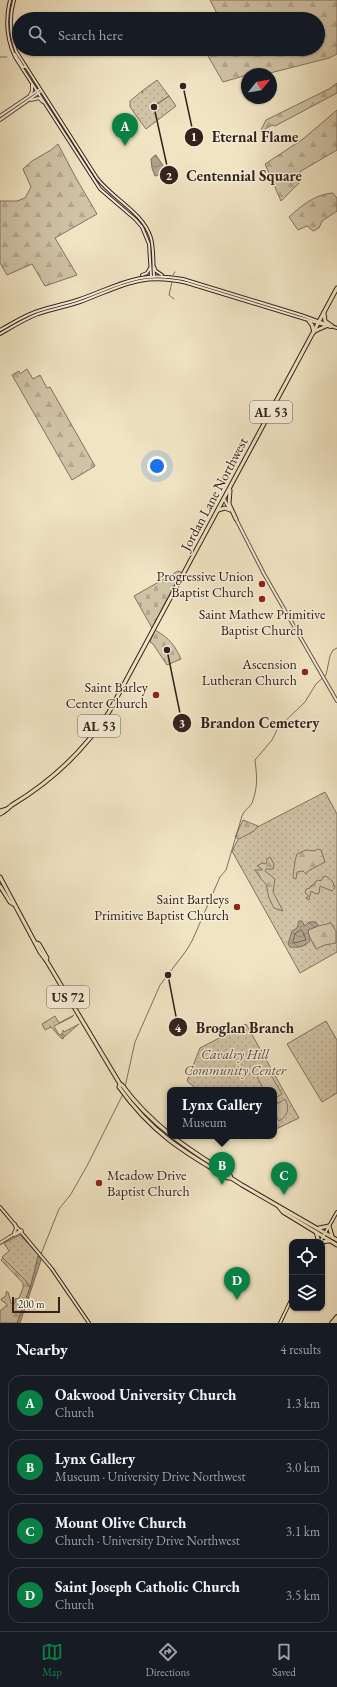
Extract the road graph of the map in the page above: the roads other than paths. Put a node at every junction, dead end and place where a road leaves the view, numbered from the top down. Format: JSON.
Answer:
{"nodes":[{"id":1,"x":10,"y":0,"type":"edge"},
{"id":2,"x":14,"y":0,"type":"edge"},
{"id":3,"x":12,"y":37,"type":"edge"},
{"id":4,"x":12,"y":48,"type":"edge"},
{"id":5,"x":15,"y":56,"type":"edge"},
{"id":6,"x":15,"y":56,"type":"edge"},
{"id":7,"x":20,"y":56,"type":"edge"},
{"id":8,"x":26,"y":67,"type":"junction"},
{"id":9,"x":32,"y":83,"type":"junction"},
{"id":10,"x":41,"y":90,"type":"junction"},
{"id":11,"x":38,"y":92,"type":"junction"},
{"id":12,"x":28,"y":97,"type":"junction"},
{"id":13,"x":44,"y":103,"type":"junction"},
{"id":14,"x":21,"y":105,"type":"junction"},
{"id":15,"x":0,"y":116,"type":"edge"},
{"id":16,"x":0,"y":120,"type":"edge"},
{"id":17,"x":154,"y":263,"type":"junction"},
{"id":18,"x":151,"y":266,"type":"junction"},
{"id":19,"x":163,"y":276,"type":"junction"},
{"id":20,"x":138,"y":277,"type":"junction"},
{"id":21,"x":152,"y":277,"type":"junction"},
{"id":22,"x":337,"y":288,"type":"edge"},
{"id":23,"x":324,"y":313,"type":"junction"},
{"id":24,"x":309,"y":321,"type":"junction"},
{"id":25,"x":318,"y":322,"type":"junction"},
{"id":26,"x":326,"y":326,"type":"junction"},
{"id":27,"x":332,"y":326,"type":"junction"},
{"id":28,"x":337,"y":329,"type":"edge"},
{"id":29,"x":0,"y":330,"type":"edge"},
{"id":30,"x":314,"y":332,"type":"junction"},
{"id":31,"x":0,"y":334,"type":"edge"},
{"id":32,"x":232,"y":485,"type":"junction"},
{"id":33,"x":224,"y":499,"type":"junction"},
{"id":34,"x":218,"y":510,"type":"junction"},
{"id":35,"x":230,"y":510,"type":"junction"},
{"id":36,"x":236,"y":519,"type":"junction"},
{"id":37,"x":337,"y":702,"type":"edge"},
{"id":38,"x":7,"y":808,"type":"junction"},
{"id":39,"x":0,"y":811,"type":"edge"},
{"id":40,"x":0,"y":814,"type":"edge"},
{"id":41,"x":0,"y":877,"type":"edge"},
{"id":42,"x":0,"y":886,"type":"edge"},
{"id":43,"x":13,"y":904,"type":"junction"},
{"id":44,"x":127,"y":1095,"type":"junction"},
{"id":45,"x":167,"y":1133,"type":"edge"},
{"id":46,"x":167,"y":1139,"type":"edge"},
{"id":47,"x":167,"y":1139,"type":"edge"},
{"id":48,"x":175,"y":1139,"type":"edge"},
{"id":49,"x":173,"y":1144,"type":"junction"},
{"id":50,"x":188,"y":1149,"type":"junction"},
{"id":51,"x":201,"y":1162,"type":"junction"},
{"id":52,"x":214,"y":1166,"type":"junction"},
{"id":53,"x":231,"y":1178,"type":"junction"},
{"id":54,"x":0,"y":1207,"type":"edge"},
{"id":55,"x":279,"y":1207,"type":"junction"},
{"id":56,"x":337,"y":1212,"type":"edge"},
{"id":57,"x":14,"y":1223,"type":"junction"},
{"id":58,"x":329,"y":1226,"type":"junction"},
{"id":59,"x":318,"y":1228,"type":"junction"},
{"id":60,"x":21,"y":1230,"type":"junction"},
{"id":61,"x":316,"y":1232,"type":"junction"},
{"id":62,"x":325,"y":1232,"type":"junction"},
{"id":63,"x":14,"y":1234,"type":"junction"},
{"id":64,"x":323,"y":1237,"type":"junction"},
{"id":65,"x":333,"y":1237,"type":"junction"},
{"id":66,"x":319,"y":1239,"type":"edge"},
{"id":67,"x":337,"y":1240,"type":"edge"},
{"id":68,"x":331,"y":1241,"type":"junction"},
{"id":69,"x":325,"y":1242,"type":"edge"},
{"id":70,"x":0,"y":1243,"type":"edge"},
{"id":71,"x":337,"y":1245,"type":"edge"},
{"id":72,"x":289,"y":1304,"type":"edge"},
{"id":73,"x":337,"y":1314,"type":"edge"},
{"id":74,"x":337,"y":1317,"type":"edge"},
{"id":75,"x":89,"y":1323,"type":"edge"},
{"id":76,"x":280,"y":1323,"type":"edge"},
{"id":77,"x":331,"y":1323,"type":"edge"}],
"edges":[{"from":1,"to":4,"type":"main road"},
{"from":2,"to":3,"type":"main road"},
{"from":5,"to":8,"type":"main road"},
{"from":6,"to":9,"type":"main road"},
{"from":7,"to":8,"type":"main road"},
{"from":8,"to":10,"type":"main road"},
{"from":9,"to":11,"type":"main road"},
{"from":9,"to":12,"type":"main road"},
{"from":10,"to":11,"type":"main road"},
{"from":10,"to":17,"type":"main road"},
{"from":11,"to":12,"type":"main road"},
{"from":11,"to":13,"type":"main road"},
{"from":11,"to":14,"type":"main road"},
{"from":12,"to":15,"type":"main road"},
{"from":13,"to":14,"type":"main road"},
{"from":13,"to":18,"type":"main road"},
{"from":14,"to":16,"type":"main road"},
{"from":17,"to":19,"type":"main road"},
{"from":17,"to":21,"type":"main road"},
{"from":18,"to":20,"type":"main road"},
{"from":18,"to":21,"type":"main road"},
{"from":19,"to":21,"type":"main road"},
{"from":19,"to":25,"type":"main road"},
{"from":20,"to":21,"type":"main road"},
{"from":20,"to":29,"type":"main road"},
{"from":21,"to":24,"type":"main road"},
{"from":21,"to":31,"type":"main road"},
{"from":22,"to":23,"type":"main road","name":"Jordan Lane Northwest","number":"AL 53"},
{"from":23,"to":25,"type":"main road","name":"Jordan Lane Northwest","number":"AL 53"},
{"from":23,"to":27,"type":"main road"},
{"from":24,"to":25,"type":"main road"},
{"from":24,"to":30,"type":"main road"},
{"from":25,"to":26,"type":"main road"},
{"from":25,"to":27,"type":"main road"},
{"from":25,"to":30,"type":"main road","name":"Jordan Lane Northwest","number":"AL 53"},
{"from":26,"to":28,"type":"main road"},
{"from":26,"to":30,"type":"main road"},
{"from":27,"to":28,"type":"main road"},
{"from":30,"to":32,"type":"main road","name":"Jordan Lane Northwest","number":"AL 53"},
{"from":32,"to":33,"type":"main road","name":"Jordan Lane Northwest","number":"AL 53"},
{"from":32,"to":36,"type":"main road"},
{"from":33,"to":34,"type":"main road","name":"Jordan Lane Northwest","number":"AL 53"},
{"from":33,"to":35,"type":"main road"},
{"from":34,"to":35,"type":"main road"},
{"from":34,"to":38,"type":"main road","name":"Jordan Lane Northwest","number":"AL 53"},
{"from":35,"to":36,"type":"main road"},
{"from":36,"to":37,"type":"main road"},
{"from":38,"to":39,"type":"main road","name":"Jordan Lane Northwest","number":"AL 53"},
{"from":38,"to":40,"type":"main road","name":"Jordan Lane Northwest","number":"AL 53"},
{"from":41,"to":43,"type":"main road","number":"US 72"},
{"from":42,"to":43,"type":"main road","number":"US 72"},
{"from":43,"to":44,"type":"main road","number":"US 72"},
{"from":44,"to":45,"type":"main road","number":"US 72"},
{"from":44,"to":46,"type":"main road","number":"US 72"},
{"from":47,"to":49,"type":"main road","number":"US 72"},
{"from":48,"to":50,"type":"main road","number":"US 72"},
{"from":49,"to":50,"type":"main road"},
{"from":49,"to":51,"type":"main road","number":"US 72"},
{"from":50,"to":52,"type":"main road","number":"US 72"},
{"from":51,"to":52,"type":"main road"},
{"from":51,"to":53,"type":"main road","number":"US 72"},
{"from":52,"to":53,"type":"main road","number":"US 72"},
{"from":53,"to":55,"type":"main road","number":"US 72"},
{"from":54,"to":57,"type":"main road"},
{"from":55,"to":59,"type":"main road","number":"US 72"},
{"from":55,"to":61,"type":"main road","number":"US 72"},
{"from":56,"to":58,"type":"main road"},
{"from":57,"to":60,"type":"main road"},
{"from":57,"to":63,"type":"main road"},
{"from":58,"to":59,"type":"main road"},
{"from":58,"to":62,"type":"main road"},
{"from":58,"to":65,"type":"main road"},
{"from":59,"to":62,"type":"main road","number":"US 72"},
{"from":60,"to":63,"type":"main road"},
{"from":60,"to":75,"type":"main road"},
{"from":61,"to":64,"type":"main road","number":"US 72"},
{"from":61,"to":66,"type":"main road"},
{"from":62,"to":64,"type":"main road"},
{"from":62,"to":65,"type":"main road","number":"US 72"},
{"from":63,"to":70,"type":"main road"},
{"from":64,"to":68,"type":"main road","number":"US 72"},
{"from":65,"to":67,"type":"main road","number":"US 72"},
{"from":68,"to":69,"type":"main road"},
{"from":68,"to":71,"type":"main road","number":"US 72"},
{"from":72,"to":76,"type":"main road"},
{"from":73,"to":77,"type":"main road"},
{"from":74,"to":77,"type":"highway"}]}
